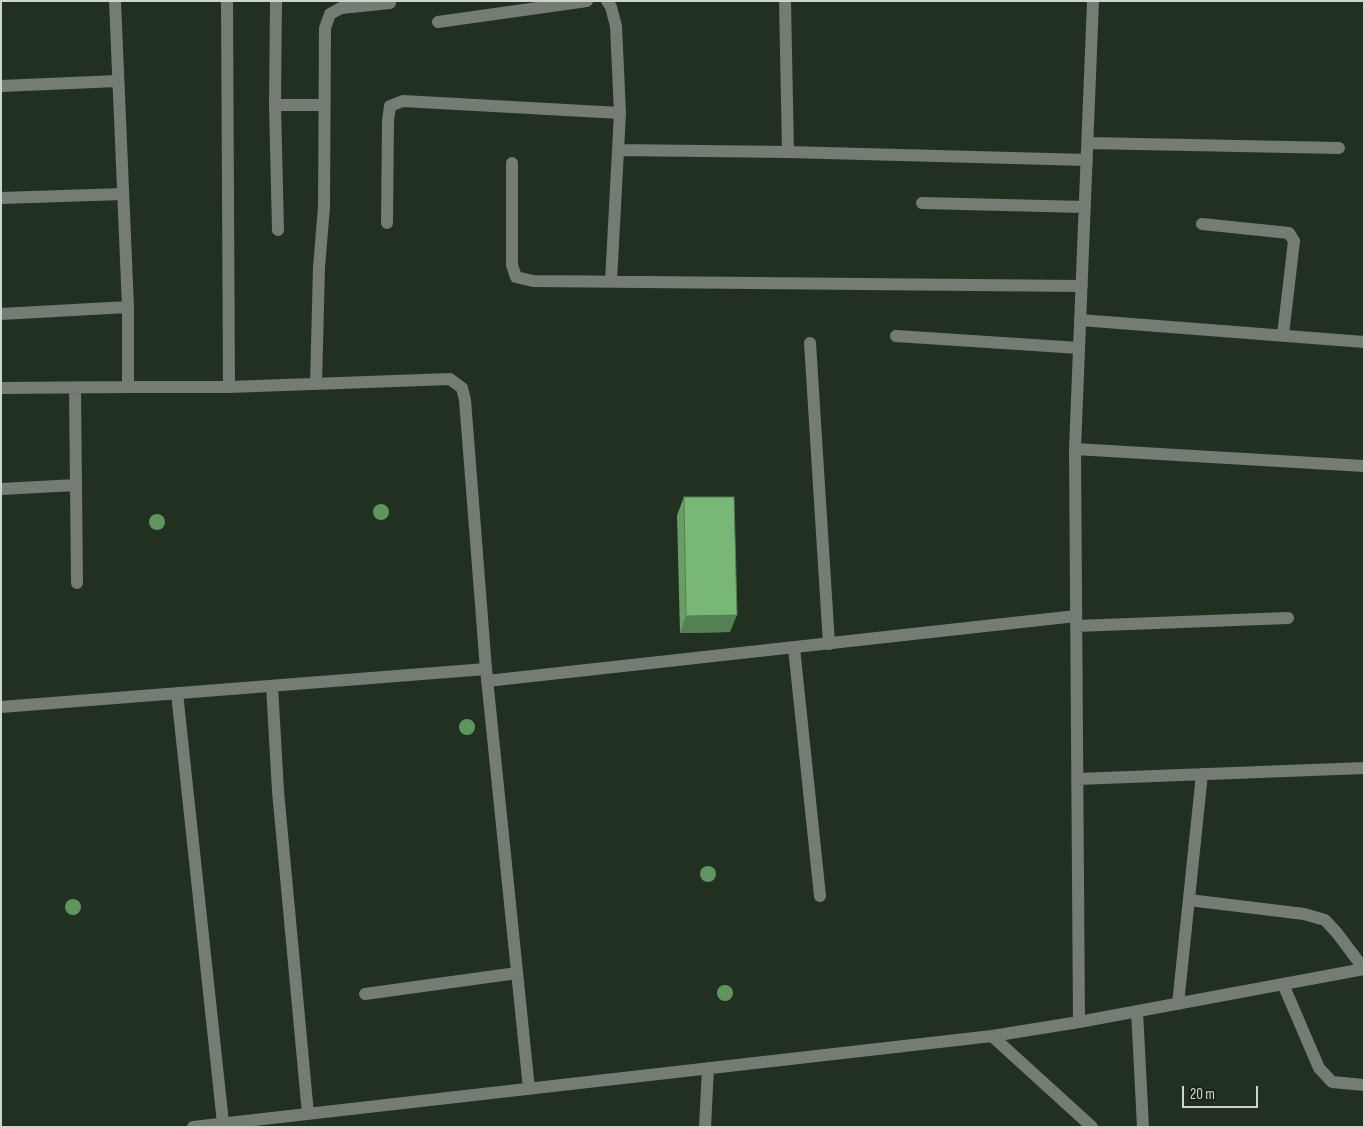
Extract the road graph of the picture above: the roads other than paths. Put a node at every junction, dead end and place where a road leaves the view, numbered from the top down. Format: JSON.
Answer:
{"nodes":[{"id":1,"x":115,"y":1,"type":"edge"},
{"id":2,"x":227,"y":1,"type":"edge"},
{"id":3,"x":276,"y":1,"type":"edge"},
{"id":4,"x":587,"y":1,"type":"edge"},
{"id":5,"x":608,"y":1,"type":"edge"},
{"id":6,"x":785,"y":1,"type":"edge"},
{"id":7,"x":1093,"y":1,"type":"edge"},
{"id":8,"x":390,"y":3,"type":"dead end"},
{"id":9,"x":438,"y":22,"type":"dead end"},
{"id":10,"x":118,"y":81,"type":"junction"},
{"id":11,"x":1,"y":86,"type":"edge"},
{"id":12,"x":276,"y":105,"type":"junction"},
{"id":13,"x":324,"y":105,"type":"junction"},
{"id":14,"x":620,"y":113,"type":"junction"},
{"id":15,"x":1088,"y":143,"type":"junction"},
{"id":16,"x":1338,"y":148,"type":"dead end"},
{"id":17,"x":618,"y":150,"type":"junction"},
{"id":18,"x":788,"y":152,"type":"junction"},
{"id":19,"x":1087,"y":160,"type":"junction"},
{"id":20,"x":512,"y":162,"type":"dead end"},
{"id":21,"x":123,"y":194,"type":"junction"},
{"id":22,"x":1,"y":198,"type":"edge"},
{"id":23,"x":922,"y":204,"type":"dead end"},
{"id":24,"x":1085,"y":207,"type":"junction"},
{"id":25,"x":388,"y":223,"type":"dead end"},
{"id":26,"x":1202,"y":224,"type":"dead end"},
{"id":27,"x":278,"y":230,"type":"dead end"},
{"id":28,"x":611,"y":281,"type":"junction"},
{"id":29,"x":1082,"y":286,"type":"junction"},
{"id":30,"x":128,"y":307,"type":"junction"},
{"id":31,"x":1,"y":314,"type":"edge"},
{"id":32,"x":1080,"y":320,"type":"junction"},
{"id":33,"x":1283,"y":335,"type":"junction"},
{"id":34,"x":896,"y":336,"type":"dead end"},
{"id":35,"x":1364,"y":342,"type":"edge"},
{"id":36,"x":810,"y":344,"type":"dead end"},
{"id":37,"x":1079,"y":348,"type":"junction"},
{"id":38,"x":316,"y":384,"type":"junction"},
{"id":39,"x":128,"y":387,"type":"junction"},
{"id":40,"x":230,"y":387,"type":"junction"},
{"id":41,"x":1,"y":388,"type":"edge"},
{"id":42,"x":76,"y":388,"type":"junction"},
{"id":43,"x":1075,"y":449,"type":"junction"},
{"id":44,"x":1364,"y":466,"type":"edge"},
{"id":45,"x":76,"y":485,"type":"junction"},
{"id":46,"x":1,"y":489,"type":"edge"},
{"id":47,"x":77,"y":583,"type":"dead end"},
{"id":48,"x":1288,"y":618,"type":"dead end"},
{"id":49,"x":1076,"y":621,"type":"junction"},
{"id":50,"x":829,"y":644,"type":"junction"},
{"id":51,"x":794,"y":648,"type":"junction"},
{"id":52,"x":487,"y":675,"type":"junction"},
{"id":53,"x":272,"y":686,"type":"junction"},
{"id":54,"x":177,"y":693,"type":"junction"},
{"id":55,"x":1,"y":707,"type":"edge"},
{"id":56,"x":1364,"y":768,"type":"edge"},
{"id":57,"x":1202,"y":774,"type":"junction"},
{"id":58,"x":1077,"y":779,"type":"junction"},
{"id":59,"x":820,"y":896,"type":"dead end"},
{"id":60,"x":1189,"y":900,"type":"junction"},
{"id":61,"x":1364,"y":969,"type":"edge"},
{"id":62,"x":517,"y":973,"type":"junction"},
{"id":63,"x":1283,"y":984,"type":"junction"},
{"id":64,"x":365,"y":994,"type":"dead end"},
{"id":65,"x":1178,"y":1004,"type":"junction"},
{"id":66,"x":1137,"y":1011,"type":"junction"},
{"id":67,"x":1079,"y":1022,"type":"junction"},
{"id":68,"x":992,"y":1036,"type":"junction"},
{"id":69,"x":708,"y":1068,"type":"junction"},
{"id":70,"x":1364,"y":1085,"type":"edge"},
{"id":71,"x":529,"y":1089,"type":"junction"},
{"id":72,"x":308,"y":1114,"type":"junction"},
{"id":73,"x":224,"y":1123,"type":"junction"},
{"id":74,"x":193,"y":1127,"type":"edge"},
{"id":75,"x":705,"y":1127,"type":"edge"},
{"id":76,"x":1092,"y":1127,"type":"edge"},
{"id":77,"x":1143,"y":1127,"type":"edge"}],
"edges":[{"from":1,"to":10,"type":"street"},
{"from":2,"to":40,"type":"street"},
{"from":3,"to":12,"type":"street"},
{"from":4,"to":9,"type":"street"},
{"from":5,"to":14,"type":"street"},
{"from":6,"to":18,"type":"street"},
{"from":7,"to":15,"type":"street"},
{"from":8,"to":13,"type":"street"},
{"from":10,"to":11,"type":"street"},
{"from":10,"to":21,"type":"street"},
{"from":12,"to":13,"type":"street"},
{"from":12,"to":27,"type":"street"},
{"from":13,"to":38,"type":"street"},
{"from":14,"to":17,"type":"street"},
{"from":14,"to":25,"type":"street"},
{"from":15,"to":16,"type":"street"},
{"from":15,"to":19,"type":"street"},
{"from":17,"to":18,"type":"street"},
{"from":17,"to":28,"type":"street"},
{"from":18,"to":19,"type":"street"},
{"from":19,"to":24,"type":"street"},
{"from":20,"to":28,"type":"street"},
{"from":21,"to":22,"type":"street"},
{"from":21,"to":30,"type":"street"},
{"from":23,"to":24,"type":"street"},
{"from":24,"to":29,"type":"street"},
{"from":26,"to":33,"type":"street"},
{"from":28,"to":29,"type":"street"},
{"from":29,"to":32,"type":"street"},
{"from":30,"to":31,"type":"street"},
{"from":30,"to":39,"type":"street"},
{"from":32,"to":33,"type":"street"},
{"from":32,"to":37,"type":"street"},
{"from":33,"to":35,"type":"street"},
{"from":34,"to":37,"type":"street"},
{"from":36,"to":50,"type":"street"},
{"from":37,"to":43,"type":"street"},
{"from":38,"to":40,"type":"street"},
{"from":38,"to":52,"type":"street"},
{"from":39,"to":40,"type":"street"},
{"from":39,"to":42,"type":"street"},
{"from":41,"to":42,"type":"street"},
{"from":42,"to":45,"type":"street"},
{"from":43,"to":44,"type":"street"},
{"from":43,"to":49,"type":"street"},
{"from":45,"to":46,"type":"street"},
{"from":45,"to":47,"type":"street"},
{"from":48,"to":49,"type":"street"},
{"from":49,"to":50,"type":"street"},
{"from":49,"to":58,"type":"street"},
{"from":50,"to":51,"type":"street"},
{"from":51,"to":52,"type":"street"},
{"from":51,"to":59,"type":"street"},
{"from":52,"to":53,"type":"street"},
{"from":52,"to":62,"type":"street"},
{"from":53,"to":54,"type":"street"},
{"from":53,"to":72,"type":"street"},
{"from":54,"to":55,"type":"street"},
{"from":54,"to":73,"type":"street"},
{"from":56,"to":57,"type":"street"},
{"from":57,"to":58,"type":"street"},
{"from":57,"to":60,"type":"street"},
{"from":58,"to":67,"type":"street"},
{"from":60,"to":61,"type":"street"},
{"from":60,"to":65,"type":"street"},
{"from":61,"to":63,"type":"street"},
{"from":62,"to":64,"type":"street"},
{"from":62,"to":71,"type":"street"},
{"from":63,"to":65,"type":"street"},
{"from":63,"to":70,"type":"street"},
{"from":65,"to":66,"type":"street"},
{"from":66,"to":67,"type":"street"},
{"from":66,"to":77,"type":"street"},
{"from":67,"to":68,"type":"street"},
{"from":68,"to":69,"type":"street"},
{"from":68,"to":76,"type":"street"},
{"from":69,"to":71,"type":"street"},
{"from":69,"to":75,"type":"street"},
{"from":71,"to":72,"type":"street"},
{"from":72,"to":73,"type":"street"},
{"from":73,"to":74,"type":"street"}]}
